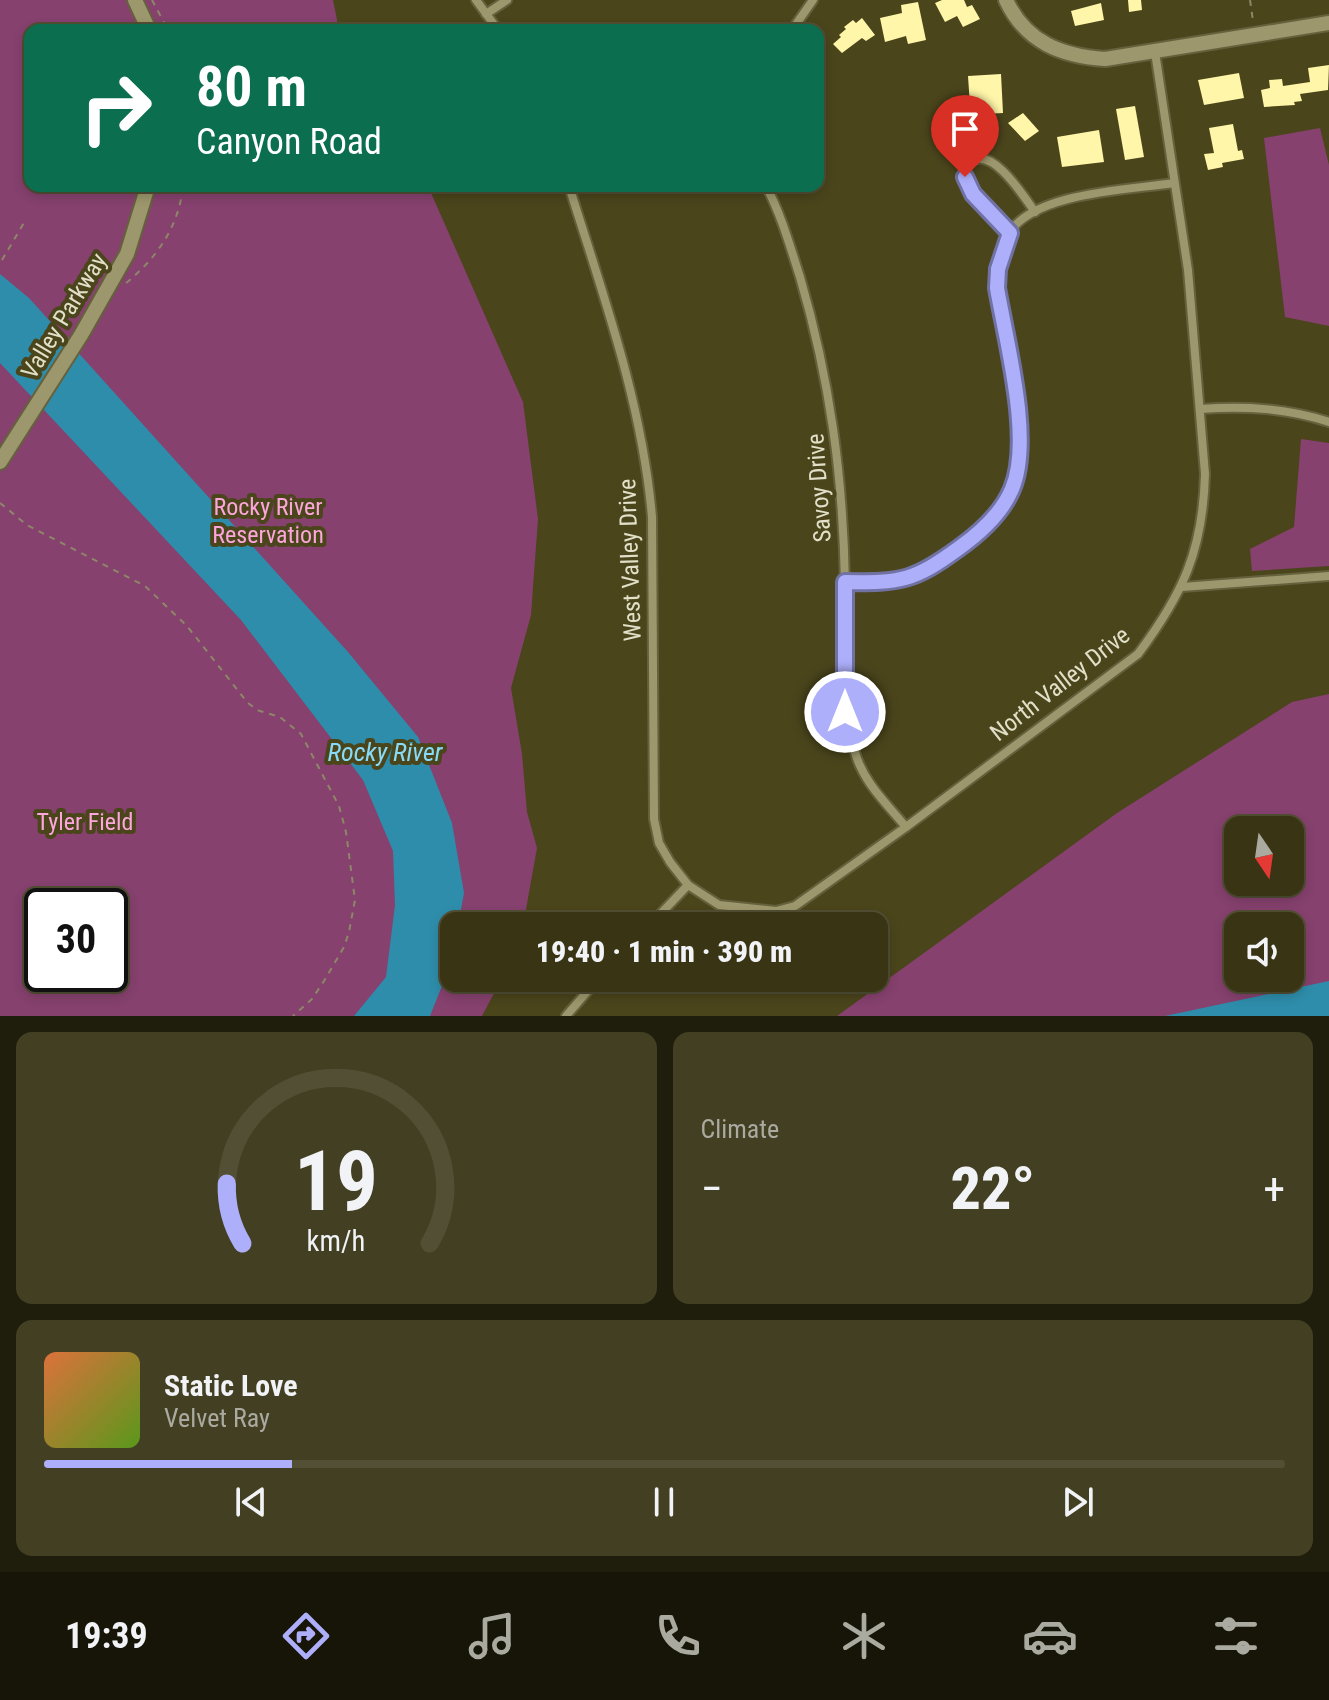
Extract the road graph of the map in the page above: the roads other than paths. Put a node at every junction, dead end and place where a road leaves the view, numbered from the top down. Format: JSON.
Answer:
{"nodes":[{"id":1,"x":135,"y":0,"type":"edge"},
{"id":2,"x":476,"y":0,"type":"edge"},
{"id":3,"x":507,"y":0,"type":"edge"},
{"id":4,"x":813,"y":0,"type":"edge"},
{"id":5,"x":1006,"y":0,"type":"edge"},
{"id":6,"x":486,"y":14,"type":"junction"},
{"id":7,"x":1329,"y":23,"type":"edge"},
{"id":8,"x":146,"y":24,"type":"edge"},
{"id":9,"x":494,"y":24,"type":"edge"},
{"id":10,"x":796,"y":24,"type":"edge"},
{"id":11,"x":1155,"y":52,"type":"junction"},
{"id":12,"x":1174,"y":183,"type":"junction"},
{"id":13,"x":146,"y":192,"type":"edge"},
{"id":14,"x":571,"y":192,"type":"edge"},
{"id":15,"x":768,"y":192,"type":"edge"},
{"id":16,"x":1035,"y":212,"type":"junction"},
{"id":17,"x":1010,"y":233,"type":"junction"},
{"id":18,"x":1200,"y":409,"type":"junction"},
{"id":19,"x":1329,"y":422,"type":"edge"},
{"id":20,"x":0,"y":462,"type":"edge"},
{"id":21,"x":1329,"y":576,"type":"edge"},
{"id":22,"x":845,"y":582,"type":"junction"},
{"id":23,"x":1182,"y":587,"type":"junction"},
{"id":24,"x":906,"y":827,"type":"junction"},
{"id":25,"x":688,"y":885,"type":"junction"},
{"id":26,"x":662,"y":912,"type":"edge"},
{"id":27,"x":587,"y":992,"type":"edge"},
{"id":28,"x":566,"y":1016,"type":"edge"}],
"edges":[{"from":1,"to":8,"type":"street"},
{"from":2,"to":6,"type":"street"},
{"from":3,"to":6,"type":"street"},
{"from":4,"to":10,"type":"street"},
{"from":5,"to":11,"type":"street"},
{"from":6,"to":9,"type":"street"},
{"from":7,"to":11,"type":"street"},
{"from":11,"to":12,"type":"street","name":"North Valley Drive"},
{"from":12,"to":16,"type":"street"},
{"from":12,"to":18,"type":"street","name":"North Valley Drive"},
{"from":13,"to":20,"type":"street","name":"Valley Parkway"},
{"from":14,"to":25,"type":"street","name":"West Valley Drive"},
{"from":15,"to":22,"type":"street","name":"Savoy Drive"},
{"from":16,"to":17,"type":"street"},
{"from":16,"to":17,"type":"street"},
{"from":17,"to":22,"type":"street"},
{"from":18,"to":19,"type":"street"},
{"from":18,"to":23,"type":"street","name":"North Valley Drive"},
{"from":21,"to":23,"type":"street"},
{"from":22,"to":24,"type":"street","name":"Savoy Drive"},
{"from":23,"to":24,"type":"street","name":"North Valley Drive"},
{"from":24,"to":25,"type":"street","name":"North Valley Drive"},
{"from":25,"to":26,"type":"street"},
{"from":27,"to":28,"type":"street"}]}
